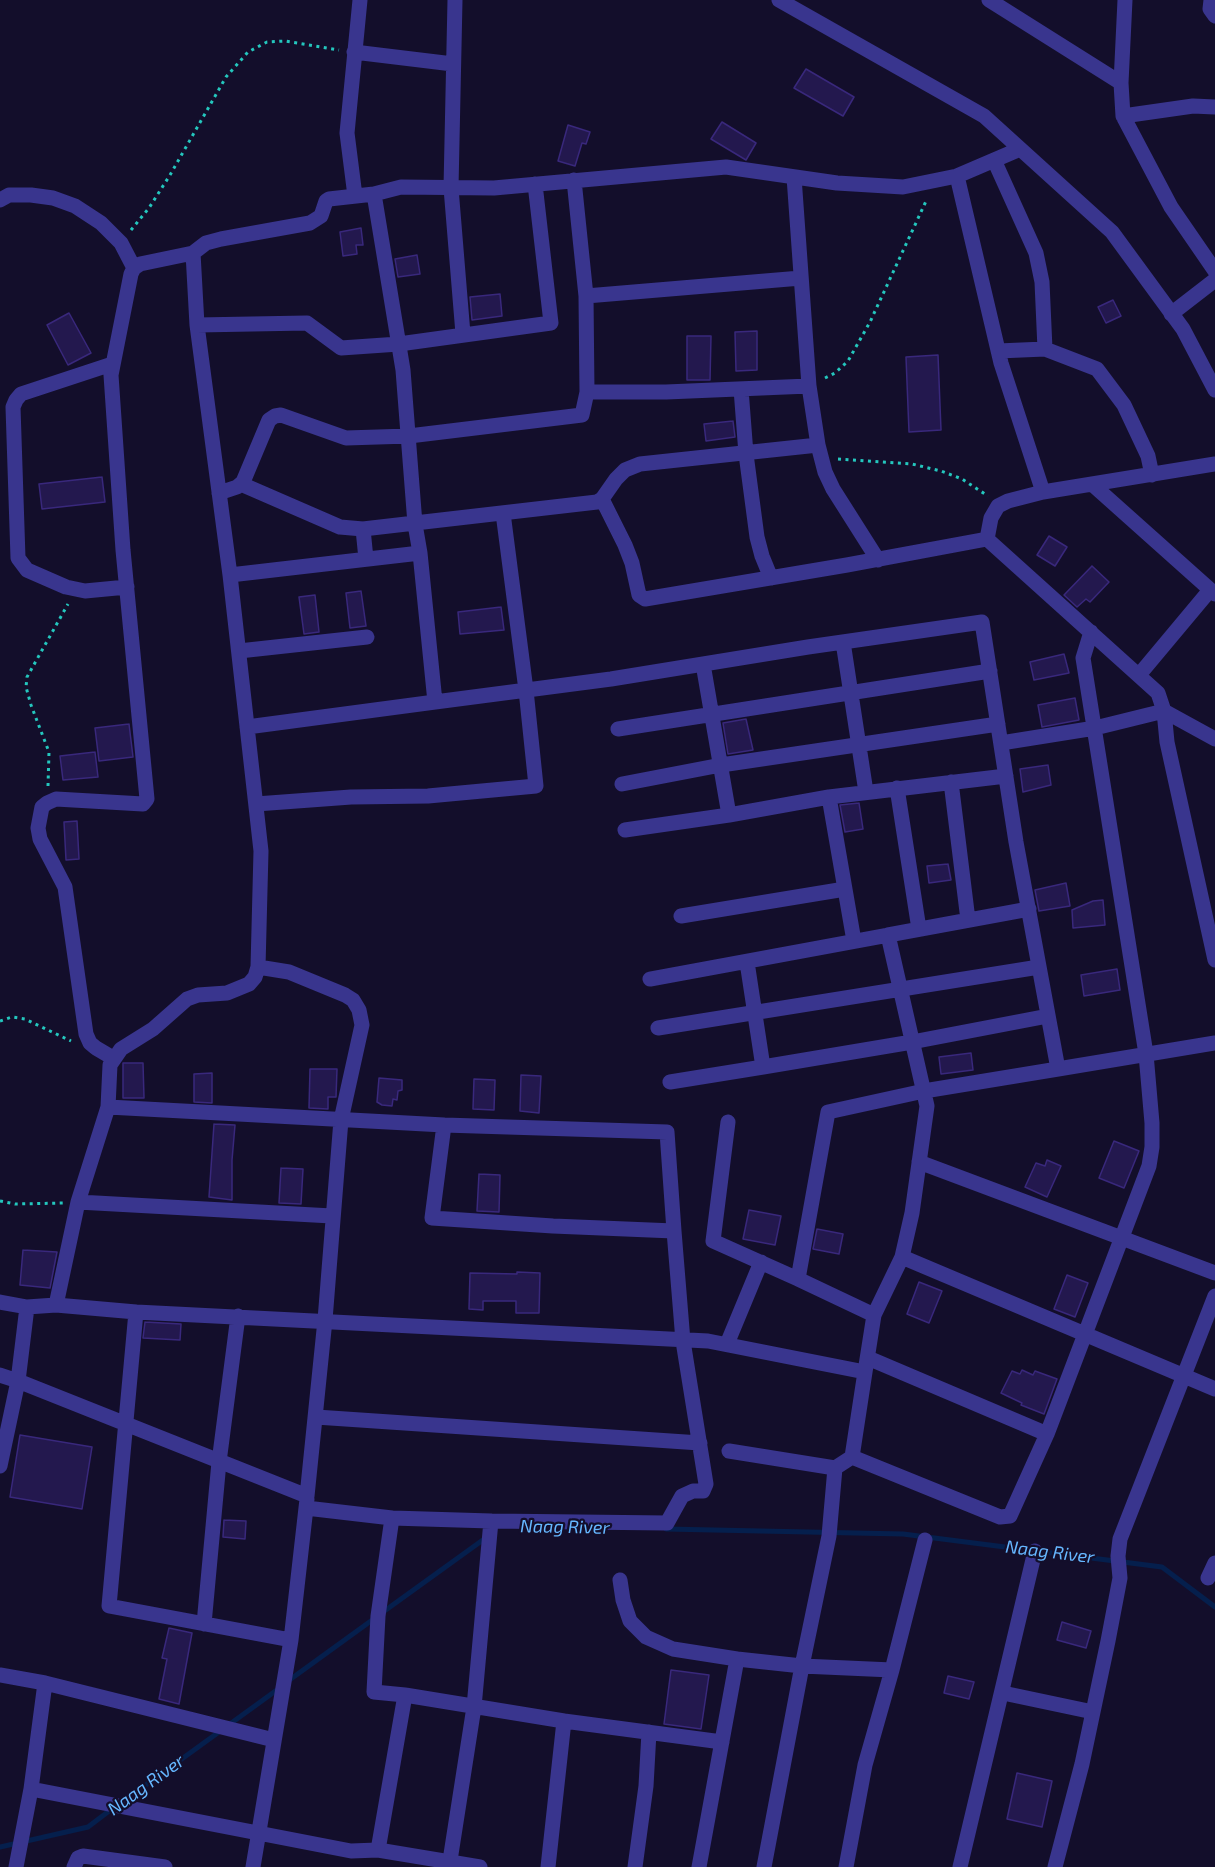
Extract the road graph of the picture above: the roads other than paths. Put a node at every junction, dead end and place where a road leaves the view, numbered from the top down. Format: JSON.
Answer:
{"nodes":[{"id":1,"x":360,"y":0,"type":"edge"},
{"id":2,"x":455,"y":0,"type":"edge"},
{"id":3,"x":779,"y":0,"type":"edge"},
{"id":4,"x":989,"y":0,"type":"edge"},
{"id":5,"x":1125,"y":0,"type":"edge"},
{"id":6,"x":1211,"y":0,"type":"edge"},
{"id":7,"x":1215,"y":16,"type":"edge"},
{"id":8,"x":354,"y":52,"type":"junction"},
{"id":9,"x":453,"y":64,"type":"junction"},
{"id":10,"x":1121,"y":83,"type":"junction"},
{"id":11,"x":1215,"y":107,"type":"edge"},
{"id":12,"x":1123,"y":116,"type":"junction"},
{"id":13,"x":1020,"y":149,"type":"junction"},
{"id":14,"x":994,"y":160,"type":"junction"},
{"id":15,"x":957,"y":176,"type":"junction"},
{"id":16,"x":794,"y":177,"type":"junction"},
{"id":17,"x":574,"y":180,"type":"junction"},
{"id":18,"x":535,"y":184,"type":"junction"},
{"id":19,"x":451,"y":188,"type":"junction"},
{"id":20,"x":374,"y":194,"type":"junction"},
{"id":21,"x":355,"y":195,"type":"junction"},
{"id":22,"x":0,"y":200,"type":"edge"},
{"id":23,"x":193,"y":253,"type":"junction"},
{"id":24,"x":134,"y":268,"type":"junction"},
{"id":25,"x":1215,"y":271,"type":"edge"},
{"id":26,"x":801,"y":278,"type":"junction"},
{"id":27,"x":1215,"y":280,"type":"edge"},
{"id":28,"x":585,"y":296,"type":"junction"},
{"id":29,"x":1171,"y":314,"type":"junction"},
{"id":30,"x":197,"y":325,"type":"junction"},
{"id":31,"x":463,"y":334,"type":"junction"},
{"id":32,"x":399,"y":344,"type":"junction"},
{"id":33,"x":1045,"y":349,"type":"junction"},
{"id":34,"x":998,"y":351,"type":"junction"},
{"id":35,"x":112,"y":364,"type":"junction"},
{"id":36,"x":809,"y":386,"type":"junction"},
{"id":37,"x":741,"y":389,"type":"junction"},
{"id":38,"x":1215,"y":390,"type":"edge"},
{"id":39,"x":587,"y":392,"type":"junction"},
{"id":40,"x":409,"y":436,"type":"junction"},
{"id":41,"x":820,"y":452,"type":"junction"},
{"id":42,"x":746,"y":454,"type":"junction"},
{"id":43,"x":1215,"y":464,"type":"edge"},
{"id":44,"x":1152,"y":475,"type":"junction"},
{"id":45,"x":241,"y":484,"type":"junction"},
{"id":46,"x":1093,"y":485,"type":"junction"},
{"id":47,"x":1043,"y":492,"type":"junction"},
{"id":48,"x":219,"y":493,"type":"junction"},
{"id":49,"x":599,"y":501,"type":"junction"},
{"id":50,"x":503,"y":513,"type":"junction"},
{"id":51,"x":415,"y":524,"type":"junction"},
{"id":52,"x":363,"y":529,"type":"junction"},
{"id":53,"x":987,"y":539,"type":"junction"},
{"id":54,"x":420,"y":553,"type":"junction"},
{"id":55,"x":366,"y":559,"type":"junction"},
{"id":56,"x":878,"y":560,"type":"junction"},
{"id":57,"x":230,"y":575,"type":"junction"},
{"id":58,"x":771,"y":578,"type":"junction"},
{"id":59,"x":127,"y":587,"type":"junction"},
{"id":60,"x":1213,"y":592,"type":"edge"},
{"id":61,"x":1091,"y":632,"type":"junction"},
{"id":62,"x":367,"y":637,"type":"dead end"},
{"id":63,"x":843,"y":642,"type":"junction"},
{"id":64,"x":239,"y":651,"type":"junction"},
{"id":65,"x":703,"y":664,"type":"junction"},
{"id":66,"x":990,"y":671,"type":"junction"},
{"id":67,"x":1139,"y":675,"type":"junction"},
{"id":68,"x":526,"y":690,"type":"junction"},
{"id":69,"x":852,"y":693,"type":"junction"},
{"id":70,"x":435,"y":702,"type":"junction"},
{"id":71,"x":1164,"y":711,"type":"junction"},
{"id":72,"x":712,"y":715,"type":"junction"},
{"id":73,"x":998,"y":724,"type":"junction"},
{"id":74,"x":247,"y":727,"type":"junction"},
{"id":75,"x":1095,"y":728,"type":"junction"},
{"id":76,"x":618,"y":729,"type":"dead end"},
{"id":77,"x":1215,"y":739,"type":"edge"},
{"id":78,"x":1001,"y":743,"type":"junction"},
{"id":79,"x":859,"y":744,"type":"junction"},
{"id":80,"x":721,"y":765,"type":"junction"},
{"id":81,"x":1006,"y":777,"type":"junction"},
{"id":82,"x":951,"y":782,"type":"junction"},
{"id":83,"x":622,"y":784,"type":"dead end"},
{"id":84,"x":897,"y":788,"type":"junction"},
{"id":85,"x":866,"y":792,"type":"junction"},
{"id":86,"x":829,"y":797,"type":"junction"},
{"id":87,"x":256,"y":804,"type":"junction"},
{"id":88,"x":729,"y":815,"type":"junction"},
{"id":89,"x":626,"y":830,"type":"dead end"},
{"id":90,"x":845,"y":889,"type":"junction"},
{"id":91,"x":1029,"y":909,"type":"junction"},
{"id":92,"x":681,"y":916,"type":"dead end"},
{"id":93,"x":968,"y":920,"type":"junction"},
{"id":94,"x":919,"y":929,"type":"junction"},
{"id":95,"x":888,"y":934,"type":"junction"},
{"id":96,"x":854,"y":941,"type":"junction"},
{"id":97,"x":1215,"y":960,"type":"edge"},
{"id":98,"x":747,"y":962,"type":"junction"},
{"id":99,"x":1039,"y":967,"type":"junction"},
{"id":100,"x":258,"y":968,"type":"junction"},
{"id":101,"x":650,"y":979,"type":"dead end"},
{"id":102,"x":900,"y":988,"type":"junction"},
{"id":103,"x":756,"y":1012,"type":"junction"},
{"id":104,"x":1048,"y":1016,"type":"junction"},
{"id":105,"x":658,"y":1028,"type":"dead end"},
{"id":106,"x":912,"y":1042,"type":"junction"},
{"id":107,"x":1215,"y":1043,"type":"edge"},
{"id":108,"x":1146,"y":1054,"type":"junction"},
{"id":109,"x":113,"y":1058,"type":"junction"},
{"id":110,"x":763,"y":1067,"type":"junction"},
{"id":111,"x":1058,"y":1069,"type":"junction"},
{"id":112,"x":670,"y":1082,"type":"dead end"},
{"id":113,"x":924,"y":1091,"type":"junction"},
{"id":114,"x":108,"y":1107,"type":"junction"},
{"id":115,"x":340,"y":1120,"type":"junction"},
{"id":116,"x":728,"y":1122,"type":"dead end"},
{"id":117,"x":444,"y":1125,"type":"junction"},
{"id":118,"x":919,"y":1162,"type":"junction"},
{"id":119,"x":78,"y":1203,"type":"junction"},
{"id":120,"x":332,"y":1216,"type":"junction"},
{"id":121,"x":674,"y":1231,"type":"junction"},
{"id":122,"x":1122,"y":1238,"type":"junction"},
{"id":123,"x":902,"y":1257,"type":"junction"},
{"id":124,"x":761,"y":1262,"type":"junction"},
{"id":125,"x":1215,"y":1273,"type":"edge"},
{"id":126,"x":798,"y":1279,"type":"junction"},
{"id":127,"x":1215,"y":1296,"type":"edge"},
{"id":128,"x":0,"y":1302,"type":"edge"},
{"id":129,"x":56,"y":1305,"type":"junction"},
{"id":130,"x":27,"y":1307,"type":"junction"},
{"id":131,"x":136,"y":1312,"type":"junction"},
{"id":132,"x":874,"y":1315,"type":"junction"},
{"id":133,"x":238,"y":1316,"type":"junction"},
{"id":134,"x":325,"y":1320,"type":"junction"},
{"id":135,"x":1084,"y":1333,"type":"junction"},
{"id":136,"x":683,"y":1341,"type":"junction"},
{"id":137,"x":727,"y":1344,"type":"junction"},
{"id":138,"x":866,"y":1365,"type":"junction"},
{"id":139,"x":0,"y":1375,"type":"edge"},
{"id":140,"x":1183,"y":1376,"type":"junction"},
{"id":141,"x":18,"y":1381,"type":"junction"},
{"id":142,"x":1215,"y":1389,"type":"edge"},
{"id":143,"x":316,"y":1417,"type":"junction"},
{"id":144,"x":126,"y":1424,"type":"junction"},
{"id":145,"x":1047,"y":1434,"type":"junction"},
{"id":146,"x":700,"y":1443,"type":"junction"},
{"id":147,"x":729,"y":1451,"type":"dead end"},
{"id":148,"x":852,"y":1456,"type":"junction"},
{"id":149,"x":219,"y":1462,"type":"junction"},
{"id":150,"x":0,"y":1466,"type":"edge"},
{"id":151,"x":835,"y":1468,"type":"junction"},
{"id":152,"x":307,"y":1502,"type":"junction"},
{"id":153,"x":392,"y":1518,"type":"junction"},
{"id":154,"x":491,"y":1521,"type":"junction"},
{"id":155,"x":925,"y":1540,"type":"dead end"},
{"id":156,"x":1035,"y":1551,"type":"dead end"},
{"id":157,"x":1215,"y":1563,"type":"edge"},
{"id":158,"x":1209,"y":1578,"type":"dead end"},
{"id":159,"x":620,"y":1580,"type":"dead end"},
{"id":160,"x":204,"y":1624,"type":"junction"},
{"id":161,"x":291,"y":1640,"type":"junction"},
{"id":162,"x":737,"y":1659,"type":"junction"},
{"id":163,"x":802,"y":1666,"type":"junction"},
{"id":164,"x":892,"y":1670,"type":"junction"},
{"id":165,"x":0,"y":1675,"type":"edge"},
{"id":166,"x":45,"y":1683,"type":"junction"},
{"id":167,"x":1003,"y":1694,"type":"junction"},
{"id":168,"x":405,"y":1695,"type":"junction"},
{"id":169,"x":474,"y":1707,"type":"junction"},
{"id":170,"x":1093,"y":1712,"type":"junction"},
{"id":171,"x":564,"y":1721,"type":"junction"},
{"id":172,"x":649,"y":1732,"type":"junction"},
{"id":173,"x":274,"y":1740,"type":"junction"},
{"id":174,"x":722,"y":1742,"type":"junction"},
{"id":175,"x":32,"y":1789,"type":"junction"},
{"id":176,"x":259,"y":1834,"type":"junction"},
{"id":177,"x":378,"y":1850,"type":"junction"},
{"id":178,"x":449,"y":1864,"type":"edge"},
{"id":179,"x":16,"y":1867,"type":"edge"},
{"id":180,"x":74,"y":1867,"type":"edge"},
{"id":181,"x":165,"y":1867,"type":"edge"},
{"id":182,"x":253,"y":1867,"type":"edge"},
{"id":183,"x":480,"y":1867,"type":"edge"},
{"id":184,"x":548,"y":1867,"type":"edge"},
{"id":185,"x":635,"y":1867,"type":"edge"},
{"id":186,"x":699,"y":1867,"type":"edge"},
{"id":187,"x":764,"y":1867,"type":"edge"},
{"id":188,"x":846,"y":1867,"type":"edge"},
{"id":189,"x":960,"y":1867,"type":"edge"},
{"id":190,"x":1055,"y":1867,"type":"edge"}],
"edges":[{"from":1,"to":8,"type":"street"},
{"from":2,"to":9,"type":"street"},
{"from":3,"to":13,"type":"street"},
{"from":4,"to":10,"type":"street"},
{"from":5,"to":10,"type":"street"},
{"from":6,"to":7,"type":"street"},
{"from":8,"to":9,"type":"street"},
{"from":8,"to":21,"type":"street"},
{"from":9,"to":19,"type":"street"},
{"from":10,"to":12,"type":"street"},
{"from":11,"to":12,"type":"street"},
{"from":12,"to":25,"type":"street"},
{"from":13,"to":14,"type":"street"},
{"from":13,"to":29,"type":"street"},
{"from":14,"to":15,"type":"street"},
{"from":14,"to":33,"type":"street"},
{"from":15,"to":16,"type":"street"},
{"from":15,"to":34,"type":"street"},
{"from":16,"to":17,"type":"street"},
{"from":16,"to":26,"type":"street"},
{"from":17,"to":18,"type":"street"},
{"from":17,"to":28,"type":"street"},
{"from":18,"to":19,"type":"street"},
{"from":18,"to":31,"type":"street"},
{"from":19,"to":20,"type":"street"},
{"from":19,"to":31,"type":"street"},
{"from":20,"to":21,"type":"street"},
{"from":20,"to":32,"type":"street"},
{"from":21,"to":23,"type":"street"},
{"from":22,"to":24,"type":"street"},
{"from":23,"to":24,"type":"street"},
{"from":23,"to":30,"type":"street"},
{"from":24,"to":35,"type":"street"},
{"from":26,"to":28,"type":"street"},
{"from":26,"to":36,"type":"street"},
{"from":27,"to":29,"type":"street"},
{"from":28,"to":39,"type":"street"},
{"from":29,"to":38,"type":"street"},
{"from":30,"to":32,"type":"street"},
{"from":30,"to":48,"type":"street"},
{"from":31,"to":32,"type":"street"},
{"from":32,"to":40,"type":"street"},
{"from":33,"to":34,"type":"street"},
{"from":33,"to":44,"type":"street"},
{"from":34,"to":47,"type":"street"},
{"from":35,"to":59,"type":"street"},
{"from":35,"to":59,"type":"street"},
{"from":36,"to":37,"type":"street"},
{"from":36,"to":41,"type":"street"},
{"from":37,"to":39,"type":"street"},
{"from":37,"to":42,"type":"street"},
{"from":39,"to":40,"type":"street"},
{"from":40,"to":45,"type":"street"},
{"from":40,"to":51,"type":"street"},
{"from":41,"to":42,"type":"street"},
{"from":41,"to":56,"type":"street"},
{"from":42,"to":49,"type":"street"},
{"from":42,"to":58,"type":"street"},
{"from":43,"to":44,"type":"street"},
{"from":44,"to":46,"type":"street"},
{"from":45,"to":48,"type":"street"},
{"from":45,"to":52,"type":"street"},
{"from":46,"to":47,"type":"street"},
{"from":46,"to":60,"type":"street"},
{"from":47,"to":53,"type":"street"},
{"from":48,"to":57,"type":"street"},
{"from":49,"to":50,"type":"street"},
{"from":49,"to":58,"type":"street"},
{"from":50,"to":51,"type":"street"},
{"from":50,"to":68,"type":"street"},
{"from":51,"to":52,"type":"street"},
{"from":51,"to":54,"type":"street"},
{"from":52,"to":55,"type":"street"},
{"from":53,"to":56,"type":"street"},
{"from":53,"to":61,"type":"street"},
{"from":54,"to":55,"type":"street"},
{"from":54,"to":70,"type":"street"},
{"from":55,"to":57,"type":"street"},
{"from":56,"to":58,"type":"street"},
{"from":57,"to":64,"type":"street"},
{"from":59,"to":109,"type":"street"},
{"from":60,"to":67,"type":"street"},
{"from":61,"to":67,"type":"street"},
{"from":61,"to":75,"type":"street"},
{"from":62,"to":64,"type":"street"},
{"from":63,"to":65,"type":"street"},
{"from":63,"to":66,"type":"street"},
{"from":63,"to":69,"type":"street"},
{"from":64,"to":74,"type":"street"},
{"from":65,"to":68,"type":"street"},
{"from":65,"to":72,"type":"street"},
{"from":66,"to":69,"type":"street"},
{"from":66,"to":73,"type":"street"},
{"from":67,"to":71,"type":"street"},
{"from":68,"to":70,"type":"street"},
{"from":68,"to":87,"type":"street"},
{"from":69,"to":72,"type":"street"},
{"from":69,"to":79,"type":"street"},
{"from":70,"to":74,"type":"street"},
{"from":71,"to":75,"type":"street"},
{"from":71,"to":77,"type":"street"},
{"from":71,"to":97,"type":"street"},
{"from":72,"to":76,"type":"street"},
{"from":72,"to":80,"type":"street"},
{"from":73,"to":78,"type":"street"},
{"from":73,"to":79,"type":"street"},
{"from":74,"to":87,"type":"street"},
{"from":75,"to":78,"type":"street"},
{"from":75,"to":108,"type":"street"},
{"from":78,"to":81,"type":"street"},
{"from":79,"to":80,"type":"street"},
{"from":79,"to":85,"type":"street"},
{"from":80,"to":83,"type":"street"},
{"from":80,"to":88,"type":"street"},
{"from":81,"to":82,"type":"street"},
{"from":81,"to":91,"type":"street"},
{"from":82,"to":84,"type":"street"},
{"from":82,"to":93,"type":"street"},
{"from":84,"to":85,"type":"street"},
{"from":84,"to":94,"type":"street"},
{"from":85,"to":86,"type":"street"},
{"from":86,"to":88,"type":"street"},
{"from":86,"to":90,"type":"street"},
{"from":87,"to":100,"type":"street"},
{"from":88,"to":89,"type":"street"},
{"from":90,"to":92,"type":"street"},
{"from":90,"to":96,"type":"street"},
{"from":91,"to":93,"type":"street"},
{"from":91,"to":99,"type":"street"},
{"from":93,"to":94,"type":"street"},
{"from":94,"to":95,"type":"street"},
{"from":95,"to":96,"type":"street"},
{"from":95,"to":102,"type":"street"},
{"from":96,"to":98,"type":"street"},
{"from":98,"to":101,"type":"street"},
{"from":98,"to":103,"type":"street"},
{"from":99,"to":102,"type":"street"},
{"from":99,"to":104,"type":"street"},
{"from":100,"to":109,"type":"street"},
{"from":100,"to":115,"type":"street"},
{"from":102,"to":103,"type":"street"},
{"from":102,"to":106,"type":"street"},
{"from":103,"to":105,"type":"street"},
{"from":103,"to":110,"type":"street"},
{"from":104,"to":106,"type":"street"},
{"from":104,"to":111,"type":"street"},
{"from":106,"to":110,"type":"street"},
{"from":106,"to":113,"type":"street"},
{"from":107,"to":108,"type":"street"},
{"from":108,"to":111,"type":"street"},
{"from":108,"to":122,"type":"street"},
{"from":109,"to":114,"type":"street"},
{"from":110,"to":112,"type":"street"},
{"from":111,"to":113,"type":"street"},
{"from":113,"to":118,"type":"street"},
{"from":113,"to":126,"type":"street"},
{"from":114,"to":115,"type":"street"},
{"from":114,"to":119,"type":"street"},
{"from":115,"to":117,"type":"street"},
{"from":115,"to":120,"type":"street"},
{"from":116,"to":124,"type":"street"},
{"from":117,"to":121,"type":"street"},
{"from":117,"to":121,"type":"street"},
{"from":118,"to":122,"type":"street"},
{"from":118,"to":123,"type":"street"},
{"from":119,"to":120,"type":"street"},
{"from":119,"to":129,"type":"street"},
{"from":120,"to":134,"type":"street"},
{"from":121,"to":136,"type":"street"},
{"from":122,"to":125,"type":"street"},
{"from":122,"to":135,"type":"street"},
{"from":123,"to":132,"type":"street"},
{"from":123,"to":135,"type":"street"},
{"from":124,"to":126,"type":"street"},
{"from":124,"to":137,"type":"street"},
{"from":126,"to":132,"type":"street"},
{"from":127,"to":140,"type":"street"},
{"from":128,"to":130,"type":"street"},
{"from":129,"to":130,"type":"street"},
{"from":129,"to":131,"type":"street"},
{"from":130,"to":141,"type":"street"},
{"from":131,"to":133,"type":"street"},
{"from":131,"to":144,"type":"street"},
{"from":132,"to":138,"type":"street"},
{"from":133,"to":134,"type":"street"},
{"from":133,"to":149,"type":"street"},
{"from":134,"to":136,"type":"street"},
{"from":134,"to":143,"type":"street"},
{"from":135,"to":140,"type":"street"},
{"from":135,"to":145,"type":"street"},
{"from":136,"to":137,"type":"street"},
{"from":136,"to":146,"type":"street"},
{"from":137,"to":138,"type":"street"},
{"from":138,"to":145,"type":"street"},
{"from":138,"to":148,"type":"street"},
{"from":139,"to":141,"type":"street"},
{"from":140,"to":142,"type":"street"},
{"from":140,"to":170,"type":"street"},
{"from":141,"to":144,"type":"street"},
{"from":141,"to":150,"type":"street"},
{"from":143,"to":146,"type":"street"},
{"from":143,"to":152,"type":"street"},
{"from":144,"to":149,"type":"street"},
{"from":144,"to":160,"type":"street"},
{"from":145,"to":148,"type":"street"},
{"from":146,"to":154,"type":"street"},
{"from":147,"to":151,"type":"street"},
{"from":148,"to":151,"type":"street"},
{"from":149,"to":152,"type":"street"},
{"from":149,"to":160,"type":"street"},
{"from":151,"to":163,"type":"street"},
{"from":152,"to":153,"type":"street"},
{"from":152,"to":161,"type":"street"},
{"from":153,"to":154,"type":"street"},
{"from":153,"to":168,"type":"street"},
{"from":154,"to":169,"type":"street"},
{"from":155,"to":164,"type":"street"},
{"from":156,"to":167,"type":"street"},
{"from":157,"to":158,"type":"street"},
{"from":159,"to":162,"type":"street"},
{"from":160,"to":161,"type":"street"},
{"from":161,"to":173,"type":"street"},
{"from":162,"to":163,"type":"street"},
{"from":162,"to":174,"type":"street"},
{"from":163,"to":164,"type":"street"},
{"from":163,"to":187,"type":"street"},
{"from":164,"to":188,"type":"street"},
{"from":165,"to":166,"type":"street"},
{"from":166,"to":173,"type":"street"},
{"from":166,"to":175,"type":"street"},
{"from":167,"to":170,"type":"street"},
{"from":167,"to":189,"type":"street"},
{"from":168,"to":169,"type":"street"},
{"from":168,"to":177,"type":"street"},
{"from":169,"to":171,"type":"street"},
{"from":169,"to":178,"type":"street"},
{"from":170,"to":190,"type":"street"},
{"from":171,"to":172,"type":"street"},
{"from":171,"to":184,"type":"street"},
{"from":172,"to":174,"type":"street"},
{"from":172,"to":185,"type":"street"},
{"from":173,"to":176,"type":"street"},
{"from":174,"to":186,"type":"street"},
{"from":175,"to":176,"type":"street"},
{"from":175,"to":179,"type":"street"},
{"from":176,"to":177,"type":"street"},
{"from":176,"to":182,"type":"street"},
{"from":177,"to":178,"type":"street"},
{"from":178,"to":183,"type":"street"},
{"from":180,"to":181,"type":"street"}]}
